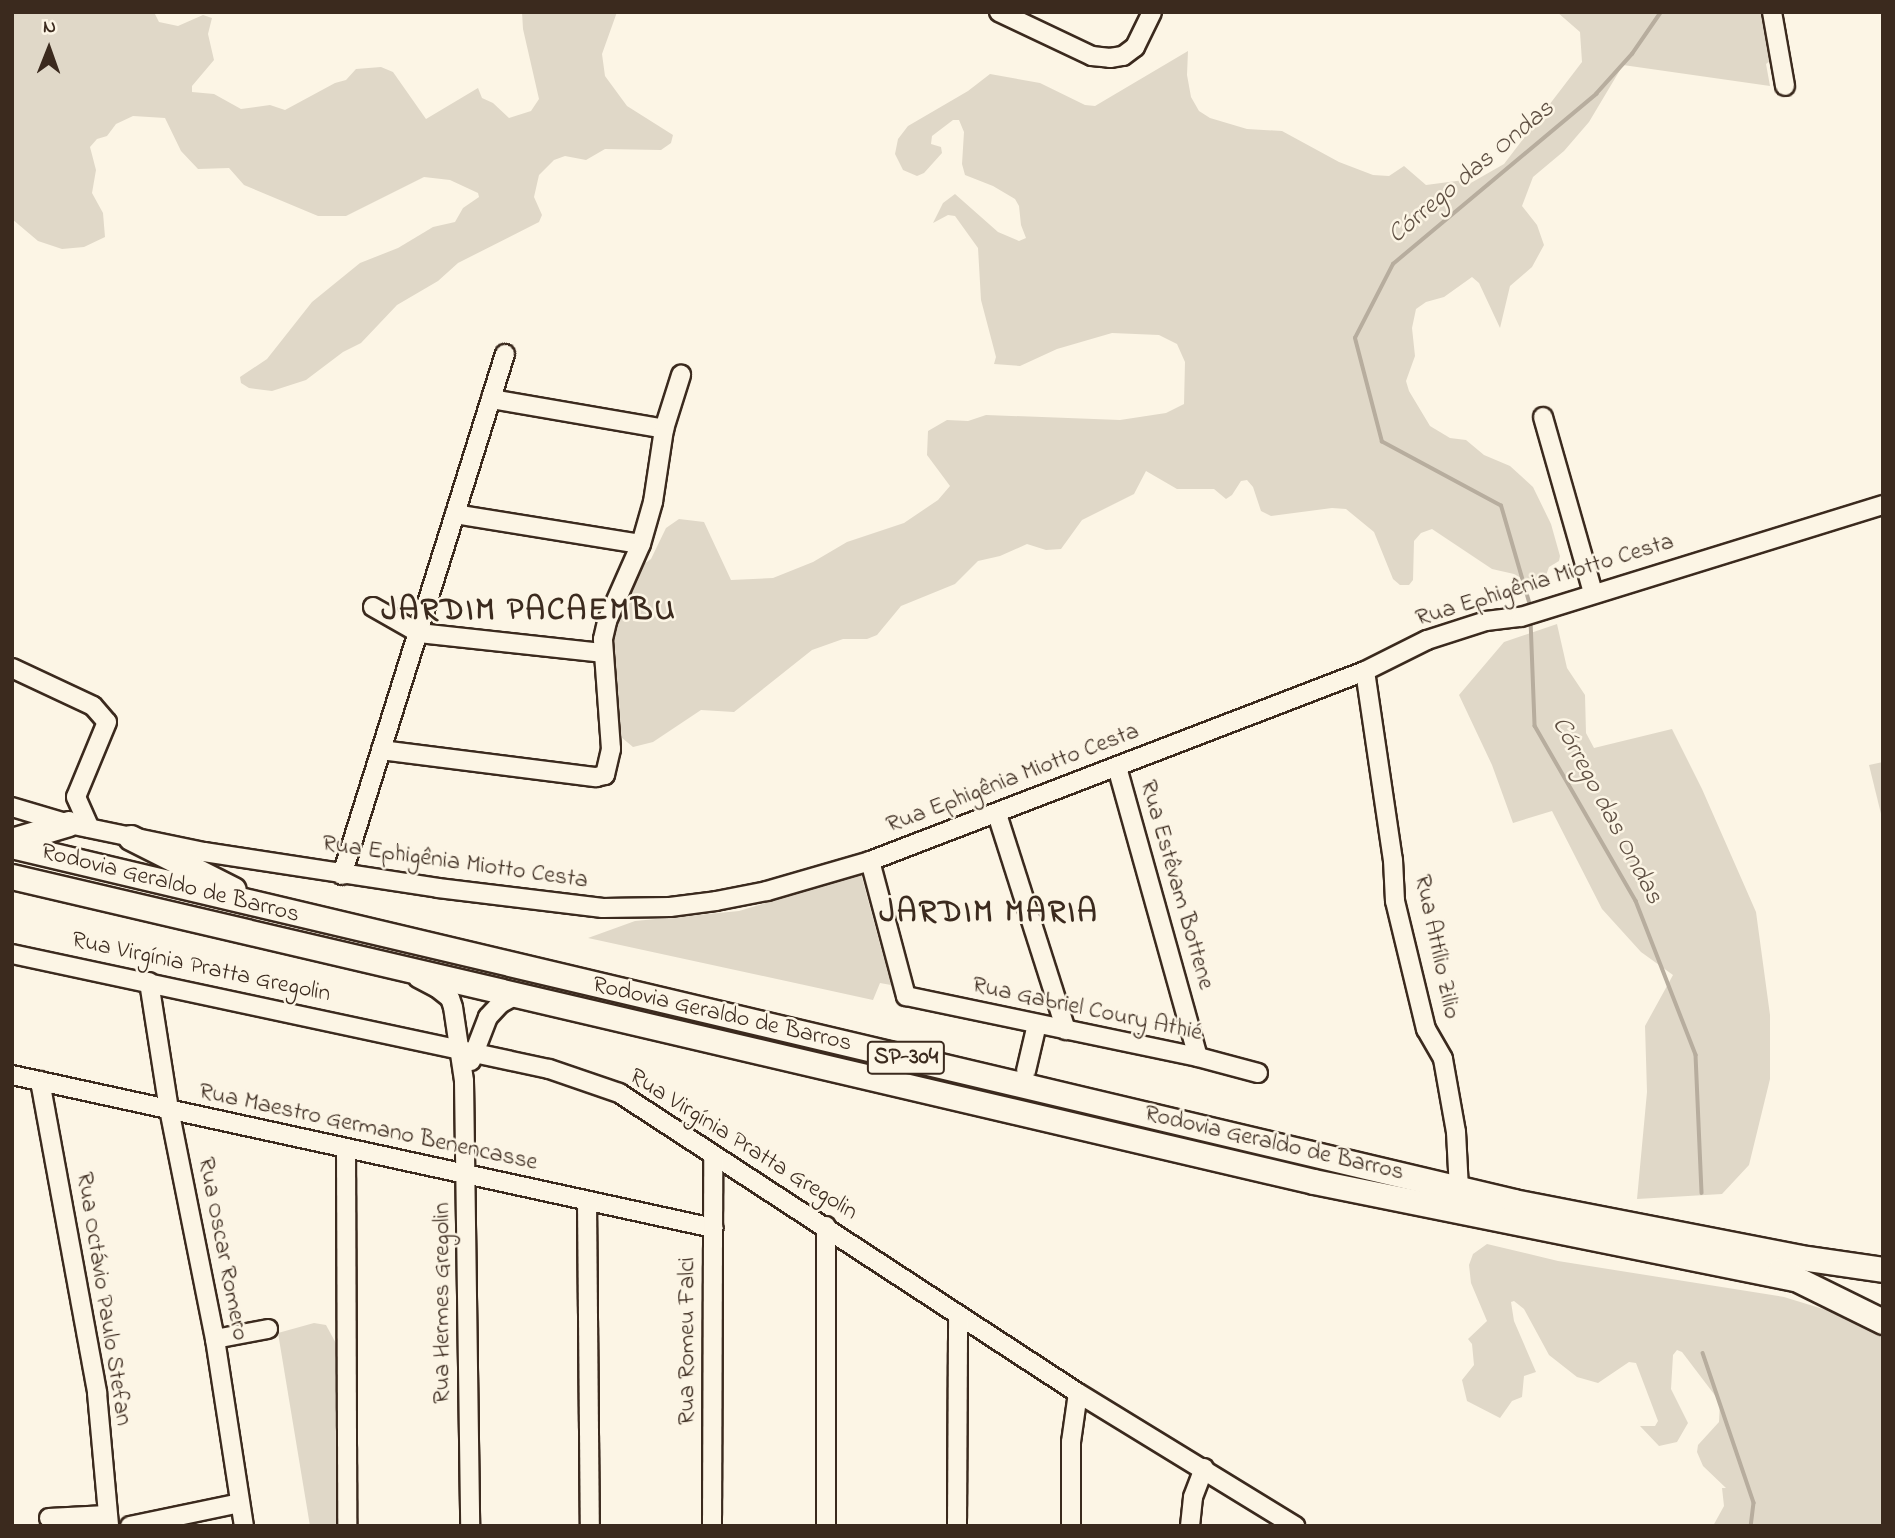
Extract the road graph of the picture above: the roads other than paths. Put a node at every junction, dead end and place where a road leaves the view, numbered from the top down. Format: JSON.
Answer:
{"nodes":[{"id":1,"x":999,"y":12,"type":"edge"},
{"id":2,"x":1152,"y":12,"type":"edge"},
{"id":3,"x":1772,"y":12,"type":"edge"},
{"id":4,"x":1018,"y":16,"type":"edge"},
{"id":5,"x":1785,"y":86,"type":"dead end"},
{"id":6,"x":505,"y":354,"type":"dead end"},
{"id":7,"x":681,"y":375,"type":"dead end"},
{"id":8,"x":491,"y":399,"type":"junction"},
{"id":9,"x":1543,"y":418,"type":"dead end"},
{"id":10,"x":664,"y":429,"type":"junction"},
{"id":11,"x":1883,"y":505,"type":"edge"},
{"id":12,"x":455,"y":514,"type":"junction"},
{"id":13,"x":641,"y":544,"type":"junction"},
{"id":14,"x":1593,"y":592,"type":"junction"},
{"id":15,"x":373,"y":607,"type":"dead end"},
{"id":16,"x":419,"y":633,"type":"junction"},
{"id":17,"x":602,"y":653,"type":"junction"},
{"id":18,"x":12,"y":668,"type":"edge"},
{"id":19,"x":1365,"y":671,"type":"junction"},
{"id":20,"x":381,"y":750,"type":"junction"},
{"id":21,"x":1117,"y":767,"type":"junction"},
{"id":22,"x":12,"y":807,"type":"edge"},
{"id":23,"x":997,"y":814,"type":"junction"},
{"id":24,"x":80,"y":826,"type":"junction"},
{"id":25,"x":131,"y":838,"type":"junction"},
{"id":26,"x":12,"y":844,"type":"edge"},
{"id":27,"x":870,"y":861,"type":"junction"},
{"id":28,"x":342,"y":875,"type":"junction"},
{"id":29,"x":12,"y":877,"type":"edge"},
{"id":30,"x":272,"y":909,"type":"junction"},
{"id":31,"x":12,"y":954,"type":"edge"},
{"id":32,"x":392,"y":965,"type":"junction"},
{"id":33,"x":149,"y":982,"type":"junction"},
{"id":34,"x":518,"y":994,"type":"junction"},
{"id":35,"x":457,"y":1017,"type":"junction"},
{"id":36,"x":1037,"y":1024,"type":"junction"},
{"id":37,"x":1066,"y":1030,"type":"junction"},
{"id":38,"x":844,"y":1043,"type":"junction"},
{"id":39,"x":435,"y":1044,"type":"junction"},
{"id":40,"x":467,"y":1051,"type":"junction"},
{"id":41,"x":1198,"y":1057,"type":"junction"},
{"id":42,"x":1026,"y":1071,"type":"junction"},
{"id":43,"x":1258,"y":1073,"type":"dead end"},
{"id":44,"x":12,"y":1075,"type":"edge"},
{"id":45,"x":40,"y":1081,"type":"junction"},
{"id":46,"x":169,"y":1109,"type":"junction"},
{"id":47,"x":1218,"y":1131,"type":"junction"},
{"id":48,"x":346,"y":1149,"type":"junction"},
{"id":49,"x":713,"y":1157,"type":"junction"},
{"id":50,"x":467,"y":1173,"type":"junction"},
{"id":51,"x":1459,"y":1189,"type":"junction"},
{"id":52,"x":587,"y":1202,"type":"junction"},
{"id":53,"x":826,"y":1226,"type":"junction"},
{"id":54,"x":713,"y":1228,"type":"junction"},
{"id":55,"x":1797,"y":1269,"type":"junction"},
{"id":56,"x":1883,"y":1270,"type":"edge"},
{"id":57,"x":958,"y":1316,"type":"junction"},
{"id":58,"x":1883,"y":1322,"type":"edge"},
{"id":59,"x":268,"y":1329,"type":"dead end"},
{"id":60,"x":215,"y":1339,"type":"junction"},
{"id":61,"x":1077,"y":1393,"type":"junction"},
{"id":62,"x":1204,"y":1468,"type":"junction"},
{"id":63,"x":240,"y":1503,"type":"junction"},
{"id":64,"x":49,"y":1518,"type":"dead end"},
{"id":65,"x":108,"y":1520,"type":"edge"},
{"id":66,"x":130,"y":1526,"type":"edge"},
{"id":67,"x":244,"y":1526,"type":"edge"},
{"id":68,"x":347,"y":1526,"type":"edge"},
{"id":69,"x":470,"y":1526,"type":"edge"},
{"id":70,"x":590,"y":1526,"type":"edge"},
{"id":71,"x":712,"y":1526,"type":"edge"},
{"id":72,"x":826,"y":1526,"type":"edge"},
{"id":73,"x":957,"y":1526,"type":"edge"},
{"id":74,"x":1072,"y":1526,"type":"edge"},
{"id":75,"x":1190,"y":1526,"type":"edge"},
{"id":76,"x":1295,"y":1526,"type":"edge"}],
"edges":[{"from":1,"to":4,"type":"street"},
{"from":2,"to":4,"type":"street"},
{"from":3,"to":5,"type":"street"},
{"from":6,"to":8,"type":"street"},
{"from":7,"to":10,"type":"street"},
{"from":8,"to":10,"type":"street"},
{"from":8,"to":12,"type":"street"},
{"from":9,"to":14,"type":"street"},
{"from":10,"to":13,"type":"street"},
{"from":11,"to":14,"type":"street","name":"Rua Ephigênia Miotto Cesta"},
{"from":12,"to":13,"type":"street"},
{"from":12,"to":16,"type":"street"},
{"from":13,"to":17,"type":"street"},
{"from":14,"to":19,"type":"street","name":"Rua Ephigênia Miotto Cesta"},
{"from":15,"to":16,"type":"street"},
{"from":16,"to":17,"type":"street"},
{"from":16,"to":20,"type":"street"},
{"from":17,"to":20,"type":"street"},
{"from":18,"to":24,"type":"street"},
{"from":19,"to":21,"type":"street","name":"Rua Ephigênia Miotto Cesta"},
{"from":19,"to":51,"type":"street","name":"Rua Attílio Zilio"},
{"from":20,"to":28,"type":"street"},
{"from":21,"to":23,"type":"street","name":"Rua Ephigênia Miotto Cesta"},
{"from":21,"to":41,"type":"street","name":"Rua Estêvam Bottene"},
{"from":22,"to":24,"type":"street","name":"Rua Ephigênia Miotto Cesta"},
{"from":23,"to":27,"type":"street","name":"Rua Ephigênia Miotto Cesta"},
{"from":23,"to":37,"type":"street"},
{"from":24,"to":25,"type":"street","name":"Rua Ephigênia Miotto Cesta"},
{"from":24,"to":26,"type":"highway"},
{"from":25,"to":28,"type":"street","name":"Rua Ephigênia Miotto Cesta"},
{"from":25,"to":30,"type":"highway"},
{"from":26,"to":30,"type":"highway","name":"Rodovia Geraldo de Barros","number":"SP-304"},
{"from":27,"to":28,"type":"street","name":"Rua Ephigênia Miotto Cesta"},
{"from":27,"to":36,"type":"street","name":"Rua Gabriel Coury Athié"},
{"from":29,"to":32,"type":"highway","name":"Rodovia Geraldo de Barros","number":"SP-304"},
{"from":30,"to":38,"type":"highway","name":"Rodovia Geraldo de Barros","number":"SP-304"},
{"from":31,"to":33,"type":"street","name":"Rua Virgínia Pratta Gregolin"},
{"from":32,"to":34,"type":"highway","name":"Rodovia Geraldo de Barros","number":"SP-304"},
{"from":32,"to":35,"type":"street","name":"Rua Hermes Gregolin"},
{"from":33,"to":39,"type":"street","name":"Rua Virgínia Pratta Gregolin"},
{"from":33,"to":46,"type":"street","name":"Rua Oscar Romero"},
{"from":34,"to":40,"type":"street","name":"Rua Hermes Gregolin"},
{"from":34,"to":55,"type":"highway","name":"Rodovia Geraldo de Barros","number":"SP-304"},
{"from":35,"to":39,"type":"street"},
{"from":35,"to":40,"type":"street","name":"Rua Hermes Gregolin"},
{"from":36,"to":37,"type":"street","name":"Rua Gabriel Coury Athié"},
{"from":36,"to":42,"type":"street"},
{"from":37,"to":41,"type":"street","name":"Rua Gabriel Coury Athié"},
{"from":38,"to":42,"type":"highway"},
{"from":38,"to":47,"type":"highway","name":"Rodovia Geraldo de Barros","number":"SP-304"},
{"from":39,"to":40,"type":"street","name":"Rua Virgínia Pratta Gregolin"},
{"from":40,"to":49,"type":"street","name":"Rua Virgínia Pratta Gregolin"},
{"from":40,"to":50,"type":"street","name":"Rua Hermes Gregolin"},
{"from":41,"to":43,"type":"street","name":"Rua Gabriel Coury Athié"},
{"from":42,"to":47,"type":"highway"},
{"from":44,"to":45,"type":"street","name":"Rua Maestro Germano Benencasse"},
{"from":45,"to":46,"type":"street","name":"Rua Maestro Germano Benencasse"},
{"from":45,"to":65,"type":"street","name":"Rua Octávio Paulo Stefan"},
{"from":46,"to":48,"type":"street","name":"Rua Maestro Germano Benencasse"},
{"from":46,"to":60,"type":"street","name":"Rua Oscar Romero"},
{"from":47,"to":51,"type":"highway","name":"Rodovia Geraldo de Barros","number":"SP-304"},
{"from":48,"to":50,"type":"street","name":"Rua Maestro Germano Benencasse"},
{"from":48,"to":68,"type":"street"},
{"from":49,"to":53,"type":"street","name":"Rua Virgínia Pratta Gregolin"},
{"from":49,"to":54,"type":"street","name":"Rua Romeu Falci"},
{"from":50,"to":52,"type":"street","name":"Rua Maestro Germano Benencasse"},
{"from":50,"to":69,"type":"street","name":"Rua Hermes Gregolin"},
{"from":51,"to":55,"type":"highway","name":"Rodovia Geraldo de Barros","number":"SP-304"},
{"from":52,"to":54,"type":"street","name":"Rua Maestro Germano Benencasse"},
{"from":52,"to":70,"type":"street"},
{"from":53,"to":57,"type":"street","name":"Rua Virgínia Pratta Gregolin"},
{"from":53,"to":72,"type":"street"},
{"from":54,"to":71,"type":"street","name":"Rua Romeu Falci"},
{"from":55,"to":56,"type":"highway"},
{"from":55,"to":58,"type":"highway"},
{"from":57,"to":61,"type":"street","name":"Rua Virgínia Pratta Gregolin"},
{"from":57,"to":73,"type":"street"},
{"from":59,"to":60,"type":"street"},
{"from":60,"to":63,"type":"street","name":"Rua Oscar Romero"},
{"from":61,"to":62,"type":"street","name":"Rua Virgínia Pratta Gregolin"},
{"from":61,"to":74,"type":"street"},
{"from":62,"to":75,"type":"street"},
{"from":62,"to":76,"type":"street","name":"Rua Virgínia Pratta Gregolin"},
{"from":63,"to":66,"type":"street"},
{"from":63,"to":67,"type":"street","name":"Rua Oscar Romero"},
{"from":64,"to":65,"type":"street"}]}
